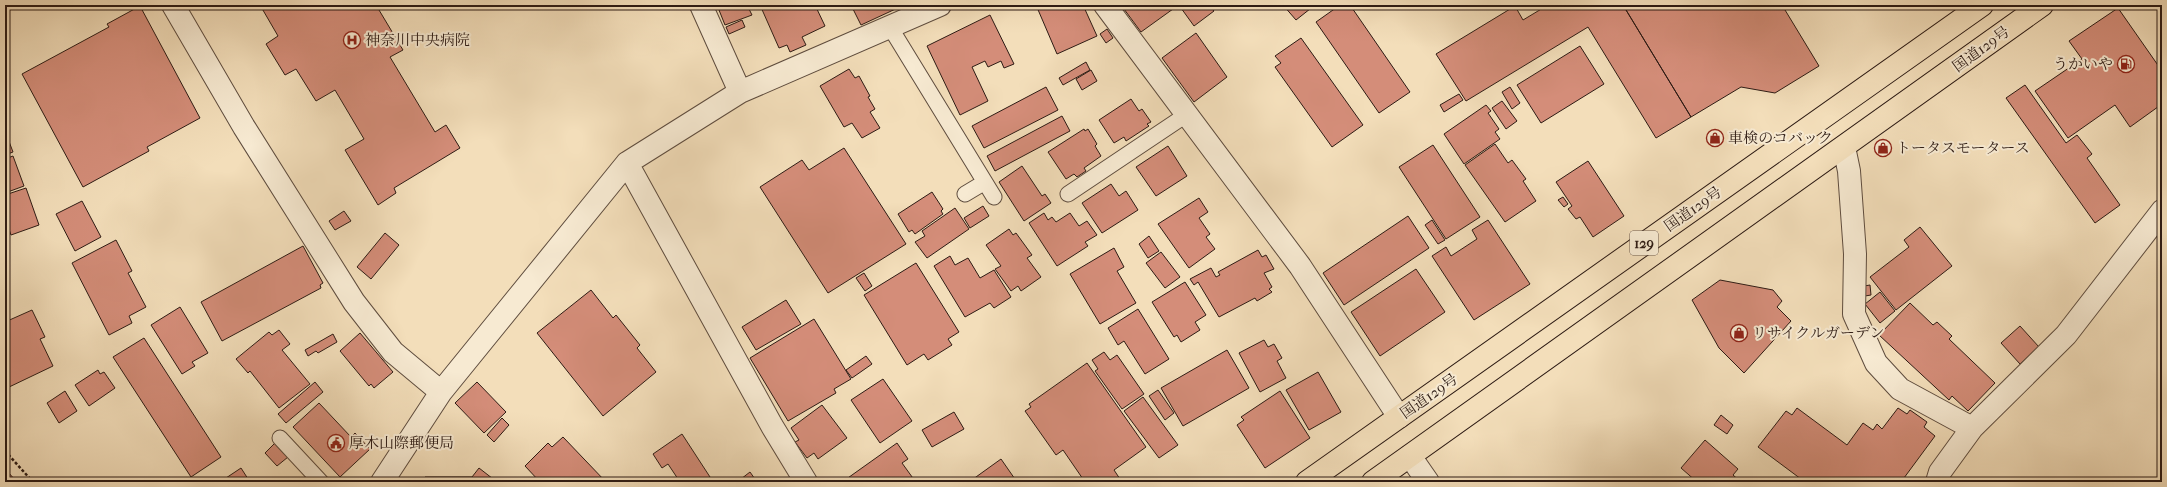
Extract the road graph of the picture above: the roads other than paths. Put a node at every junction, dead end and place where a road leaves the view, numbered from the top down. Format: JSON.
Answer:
{"nodes":[{"id":1,"x":173,"y":5,"type":"edge"},
{"id":2,"x":701,"y":5,"type":"edge"},
{"id":3,"x":940,"y":5,"type":"edge"},
{"id":4,"x":1105,"y":5,"type":"edge"},
{"id":5,"x":1982,"y":5,"type":"edge"},
{"id":6,"x":2042,"y":5,"type":"edge"},
{"id":7,"x":890,"y":27,"type":"junction"},
{"id":8,"x":740,"y":92,"type":"junction"},
{"id":9,"x":1186,"y":115,"type":"junction"},
{"id":10,"x":1844,"y":147,"type":"junction"},
{"id":11,"x":627,"y":163,"type":"junction"},
{"id":12,"x":985,"y":182,"type":"junction"},
{"id":13,"x":965,"y":194,"type":"dead end"},
{"id":14,"x":1068,"y":194,"type":"dead end"},
{"id":15,"x":994,"y":197,"type":"dead end"},
{"id":16,"x":2162,"y":211,"type":"edge"},
{"id":17,"x":441,"y":392,"type":"junction"},
{"id":18,"x":1399,"y":417,"type":"junction"},
{"id":19,"x":1972,"y":428,"type":"junction"},
{"id":20,"x":280,"y":438,"type":"dead end"},
{"id":21,"x":1410,"y":456,"type":"junction"},
{"id":22,"x":321,"y":482,"type":"edge"},
{"id":23,"x":382,"y":482,"type":"edge"},
{"id":24,"x":806,"y":482,"type":"edge"},
{"id":25,"x":1307,"y":482,"type":"edge"},
{"id":26,"x":1373,"y":482,"type":"edge"},
{"id":27,"x":1428,"y":482,"type":"edge"},
{"id":28,"x":1938,"y":482,"type":"edge"}],
"edges":[{"from":1,"to":17,"type":"street"},
{"from":2,"to":8,"type":"street"},
{"from":3,"to":7,"type":"street"},
{"from":4,"to":9,"type":"street"},
{"from":5,"to":18,"type":"highway","name":"国道129号","number":"129"},
{"from":6,"to":10,"type":"highway","name":"国道129号","number":"129"},
{"from":7,"to":8,"type":"street"},
{"from":7,"to":12,"type":"lane"},
{"from":8,"to":11,"type":"street"},
{"from":9,"to":14,"type":"lane"},
{"from":9,"to":18,"type":"street"},
{"from":10,"to":19,"type":"street"},
{"from":10,"to":21,"type":"highway","name":"国道129号","number":"129"},
{"from":11,"to":17,"type":"street"},
{"from":11,"to":24,"type":"street"},
{"from":12,"to":13,"type":"lane"},
{"from":12,"to":15,"type":"lane"},
{"from":16,"to":19,"type":"street"},
{"from":17,"to":23,"type":"street"},
{"from":18,"to":25,"type":"highway","name":"国道129号","number":"129"},
{"from":19,"to":28,"type":"street"},
{"from":20,"to":22,"type":"lane"},
{"from":21,"to":26,"type":"highway","name":"国道129号","number":"129"},
{"from":21,"to":27,"type":"street"}]}
